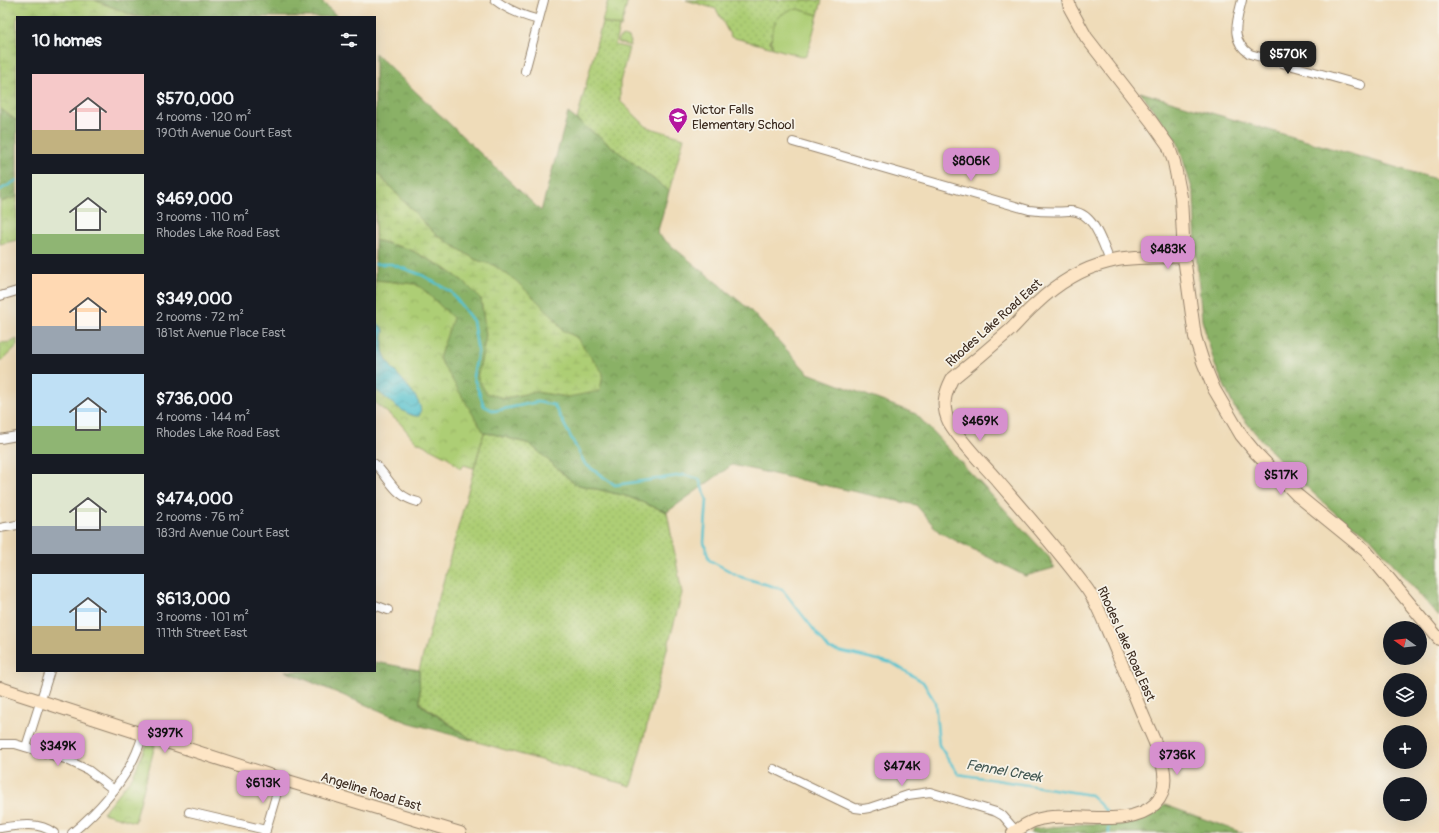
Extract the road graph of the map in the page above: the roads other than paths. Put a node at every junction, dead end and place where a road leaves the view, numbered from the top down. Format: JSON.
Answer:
{"nodes":[{"id":1,"x":495,"y":0,"type":"edge"},
{"id":2,"x":544,"y":0,"type":"edge"},
{"id":3,"x":1068,"y":0,"type":"edge"},
{"id":4,"x":1242,"y":0,"type":"edge"},
{"id":5,"x":539,"y":20,"type":"junction"},
{"id":6,"x":525,"y":71,"type":"dead end"},
{"id":7,"x":1361,"y":85,"type":"dead end"},
{"id":8,"x":793,"y":142,"type":"dead end"},
{"id":9,"x":1184,"y":257,"type":"junction"},
{"id":10,"x":1110,"y":261,"type":"junction"},
{"id":11,"x":16,"y":291,"type":"edge"},
{"id":12,"x":0,"y":296,"type":"edge"},
{"id":13,"x":16,"y":436,"type":"edge"},
{"id":14,"x":0,"y":439,"type":"edge"},
{"id":15,"x":376,"y":465,"type":"edge"},
{"id":16,"x":418,"y":502,"type":"dead end"},
{"id":17,"x":16,"y":525,"type":"edge"},
{"id":18,"x":0,"y":528,"type":"edge"},
{"id":19,"x":376,"y":605,"type":"edge"},
{"id":20,"x":388,"y":610,"type":"dead end"},
{"id":21,"x":1439,"y":639,"type":"edge"},
{"id":22,"x":50,"y":672,"type":"edge"},
{"id":23,"x":0,"y":688,"type":"edge"},
{"id":24,"x":40,"y":701,"type":"junction"},
{"id":25,"x":143,"y":734,"type":"junction"},
{"id":26,"x":0,"y":744,"type":"edge"},
{"id":27,"x":26,"y":747,"type":"junction"},
{"id":28,"x":774,"y":769,"type":"dead end"},
{"id":29,"x":281,"y":780,"type":"junction"},
{"id":30,"x":114,"y":790,"type":"junction"},
{"id":31,"x":189,"y":812,"type":"dead end"},
{"id":32,"x":0,"y":828,"type":"edge"},
{"id":33,"x":266,"y":832,"type":"edge"},
{"id":34,"x":1015,"y":832,"type":"edge"},
{"id":35,"x":54,"y":833,"type":"edge"},
{"id":36,"x":72,"y":833,"type":"edge"},
{"id":37,"x":460,"y":833,"type":"edge"}],
"edges":[{"from":1,"to":5,"type":"street"},
{"from":2,"to":5,"type":"street"},
{"from":3,"to":9,"type":"street"},
{"from":4,"to":7,"type":"street"},
{"from":5,"to":6,"type":"street"},
{"from":8,"to":10,"type":"street"},
{"from":9,"to":10,"type":"street","name":"Rhodes Lake Road East"},
{"from":9,"to":21,"type":"street"},
{"from":10,"to":34,"type":"street","name":"Rhodes Lake Road East"},
{"from":11,"to":12,"type":"street"},
{"from":13,"to":14,"type":"street"},
{"from":15,"to":16,"type":"street"},
{"from":17,"to":18,"type":"street"},
{"from":19,"to":20,"type":"street"},
{"from":22,"to":24,"type":"street"},
{"from":23,"to":24,"type":"street","name":"Angeline Road East"},
{"from":24,"to":25,"type":"street","name":"Angeline Road East"},
{"from":24,"to":27,"type":"street"},
{"from":25,"to":29,"type":"street","name":"Angeline Road East"},
{"from":25,"to":30,"type":"street"},
{"from":26,"to":27,"type":"street"},
{"from":27,"to":30,"type":"street"},
{"from":28,"to":34,"type":"street"},
{"from":29,"to":33,"type":"street"},
{"from":29,"to":37,"type":"street","name":"Angeline Road East"},
{"from":30,"to":36,"type":"street"},
{"from":31,"to":33,"type":"street"},
{"from":32,"to":35,"type":"street"}]}
